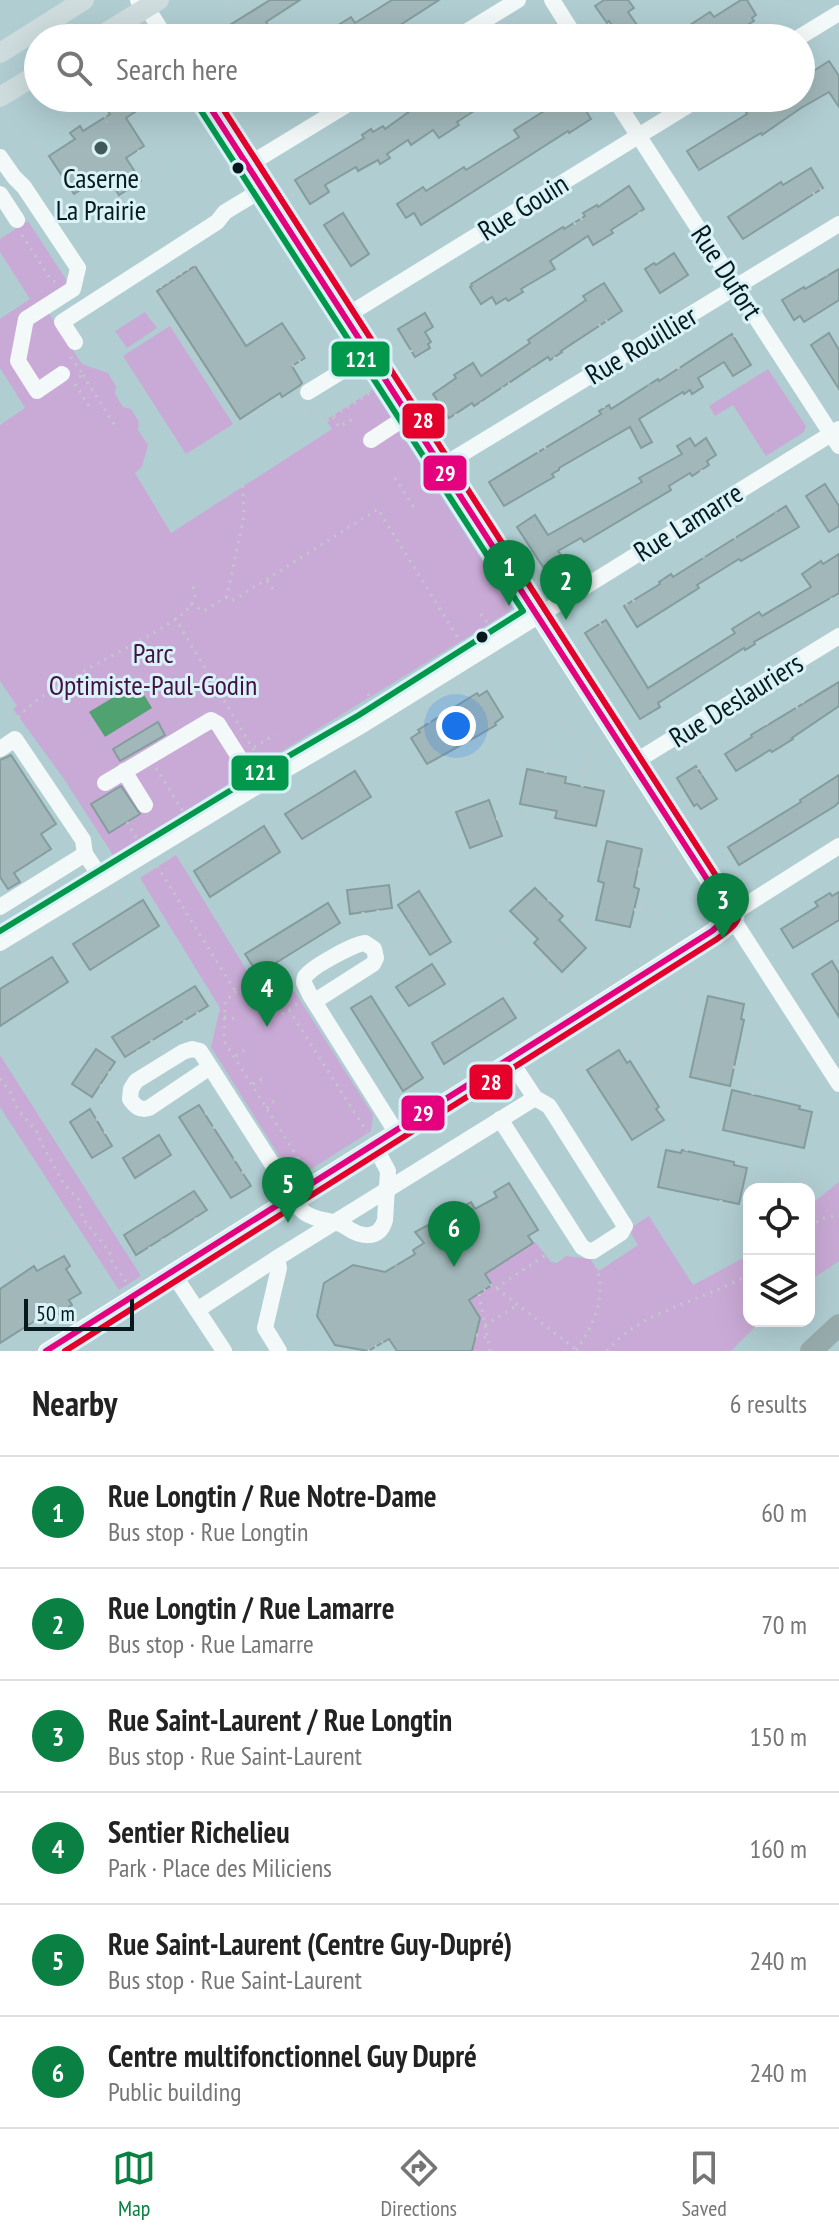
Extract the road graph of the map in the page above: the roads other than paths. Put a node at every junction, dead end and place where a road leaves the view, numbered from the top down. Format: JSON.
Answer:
{"nodes":[{"id":1,"x":84,"y":0,"type":"edge"},
{"id":2,"x":518,"y":0,"type":"edge"},
{"id":3,"x":552,"y":0,"type":"edge"},
{"id":4,"x":148,"y":3,"type":"edge"},
{"id":5,"x":839,"y":13,"type":"edge"},
{"id":6,"x":46,"y":24,"type":"edge"},
{"id":7,"x":117,"y":24,"type":"edge"},
{"id":8,"x":159,"y":24,"type":"edge"},
{"id":9,"x":479,"y":24,"type":"edge"},
{"id":10,"x":567,"y":24,"type":"edge"},
{"id":11,"x":815,"y":28,"type":"edge"},
{"id":12,"x":24,"y":38,"type":"edge"},
{"id":13,"x":0,"y":53,"type":"edge"},
{"id":14,"x":24,"y":82,"type":"edge"},
{"id":15,"x":0,"y":97,"type":"edge"},
{"id":16,"x":213,"y":112,"type":"edge"},
{"id":17,"x":335,"y":112,"type":"edge"},
{"id":18,"x":623,"y":112,"type":"edge"},
{"id":19,"x":678,"y":112,"type":"edge"},
{"id":20,"x":639,"y":136,"type":"junction"},
{"id":21,"x":0,"y":157,"type":"edge"},
{"id":22,"x":248,"y":165,"type":"junction"},
{"id":23,"x":263,"y":189,"type":"junction"},
{"id":24,"x":0,"y":194,"type":"edge"},
{"id":25,"x":838,"y":217,"type":"edge"},
{"id":26,"x":18,"y":223,"type":"road end"},
{"id":27,"x":736,"y":286,"type":"junction"},
{"id":28,"x":346,"y":316,"type":"junction"},
{"id":29,"x":75,"y":342,"type":"road end"},
{"id":30,"x":370,"y":354,"type":"junction"},
{"id":31,"x":75,"y":376,"type":"road end"},
{"id":32,"x":308,"y":392,"type":"road end"},
{"id":33,"x":409,"y":415,"type":"junction"},
{"id":34,"x":836,"y":436,"type":"edge"},
{"id":35,"x":371,"y":440,"type":"dead end"},
{"id":36,"x":442,"y":466,"type":"junction"},
{"id":37,"x":537,"y":614,"type":"junction"},
{"id":38,"x":839,"y":636,"type":"edge"},
{"id":39,"x":0,"y":749,"type":"edge"},
{"id":40,"x":633,"y":763,"type":"junction"},
{"id":41,"x":124,"y":771,"type":"junction"},
{"id":42,"x":105,"y":783,"type":"dead end"},
{"id":43,"x":256,"y":787,"type":"junction"},
{"id":44,"x":145,"y":805,"type":"dead end"},
{"id":45,"x":839,"y":846,"type":"edge"},
{"id":46,"x":85,"y":854,"type":"junction"},
{"id":47,"x":109,"y":885,"type":"junction"},
{"id":48,"x":0,"y":907,"type":"edge"},
{"id":49,"x":730,"y":915,"type":"junction"},
{"id":50,"x":0,"y":943,"type":"edge"},
{"id":51,"x":308,"y":1001,"type":"road end"},
{"id":52,"x":510,"y":1060,"type":"junction"},
{"id":53,"x":210,"y":1067,"type":"junction"},
{"id":54,"x":839,"y":1084,"type":"edge"},
{"id":55,"x":535,"y":1098,"type":"junction"},
{"id":56,"x":500,"y":1119,"type":"junction"},
{"id":57,"x":396,"y":1132,"type":"junction"},
{"id":58,"x":372,"y":1140,"type":"junction"},
{"id":59,"x":387,"y":1189,"type":"junction"},
{"id":60,"x":292,"y":1197,"type":"junction"},
{"id":61,"x":335,"y":1222,"type":"junction"},
{"id":62,"x":277,"y":1258,"type":"junction"},
{"id":63,"x":169,"y":1265,"type":"junction"},
{"id":64,"x":197,"y":1310,"type":"junction"},
{"id":65,"x":839,"y":1325,"type":"edge"},
{"id":66,"x":46,"y":1351,"type":"edge"},
{"id":67,"x":224,"y":1351,"type":"edge"},
{"id":68,"x":279,"y":1351,"type":"edge"},
{"id":69,"x":811,"y":1351,"type":"edge"}],
"edges":[{"from":1,"to":6,"type":"main road"},
{"from":2,"to":9,"type":"street"},
{"from":3,"to":10,"type":"street"},
{"from":4,"to":7,"type":"main road"},
{"from":4,"to":8,"type":"street"},
{"from":5,"to":11,"type":"street"},
{"from":12,"to":13,"type":"main road"},
{"from":14,"to":15,"type":"main road"},
{"from":16,"to":22,"type":"street"},
{"from":17,"to":22,"type":"street"},
{"from":18,"to":20,"type":"street","name":"Rue Dufort"},
{"from":19,"to":20,"type":"street","name":"Rue Gouin"},
{"from":20,"to":27,"type":"street","name":"Rue Dufort"},
{"from":20,"to":28,"type":"street","name":"Rue Gouin"},
{"from":21,"to":31,"type":"street"},
{"from":22,"to":23,"type":"street"},
{"from":23,"to":28,"type":"street"},
{"from":23,"to":29,"type":"street"},
{"from":24,"to":26,"type":"street"},
{"from":25,"to":27,"type":"street","name":"Rue Rouillier"},
{"from":27,"to":34,"type":"street","name":"Rue Dufort"},
{"from":27,"to":36,"type":"street","name":"Rue Rouillier"},
{"from":28,"to":30,"type":"street"},
{"from":30,"to":32,"type":"street"},
{"from":30,"to":33,"type":"street"},
{"from":33,"to":35,"type":"street"},
{"from":33,"to":36,"type":"street"},
{"from":34,"to":37,"type":"street","name":"Rue Lamarre"},
{"from":36,"to":37,"type":"street"},
{"from":37,"to":40,"type":"street"},
{"from":37,"to":43,"type":"street","name":"Rue Lamarre"},
{"from":38,"to":40,"type":"street","name":"Rue Deslauriers"},
{"from":39,"to":46,"type":"street"},
{"from":40,"to":49,"type":"street"},
{"from":41,"to":42,"type":"street"},
{"from":41,"to":43,"type":"street"},
{"from":41,"to":44,"type":"street"},
{"from":43,"to":47,"type":"street","name":"Rue Lamarre"},
{"from":45,"to":49,"type":"street"},
{"from":46,"to":47,"type":"street"},
{"from":46,"to":48,"type":"street"},
{"from":47,"to":50,"type":"street","name":"Rue Lamarre"},
{"from":49,"to":52,"type":"street"},
{"from":49,"to":54,"type":"street"},
{"from":51,"to":57,"type":"street"},
{"from":52,"to":55,"type":"street"},
{"from":52,"to":57,"type":"street"},
{"from":53,"to":53,"type":"street"},
{"from":53,"to":60,"type":"street"},
{"from":55,"to":56,"type":"street"},
{"from":55,"to":56,"type":"street"},
{"from":56,"to":59,"type":"street"},
{"from":57,"to":58,"type":"street"},
{"from":58,"to":59,"type":"street"},
{"from":58,"to":60,"type":"street"},
{"from":59,"to":61,"type":"street"},
{"from":59,"to":61,"type":"street"},
{"from":60,"to":61,"type":"street"},
{"from":60,"to":63,"type":"street"},
{"from":61,"to":62,"type":"street"},
{"from":62,"to":64,"type":"street"},
{"from":62,"to":68,"type":"street"},
{"from":63,"to":64,"type":"street"},
{"from":63,"to":66,"type":"street"},
{"from":64,"to":67,"type":"street"},
{"from":65,"to":69,"type":"highway"}]}
